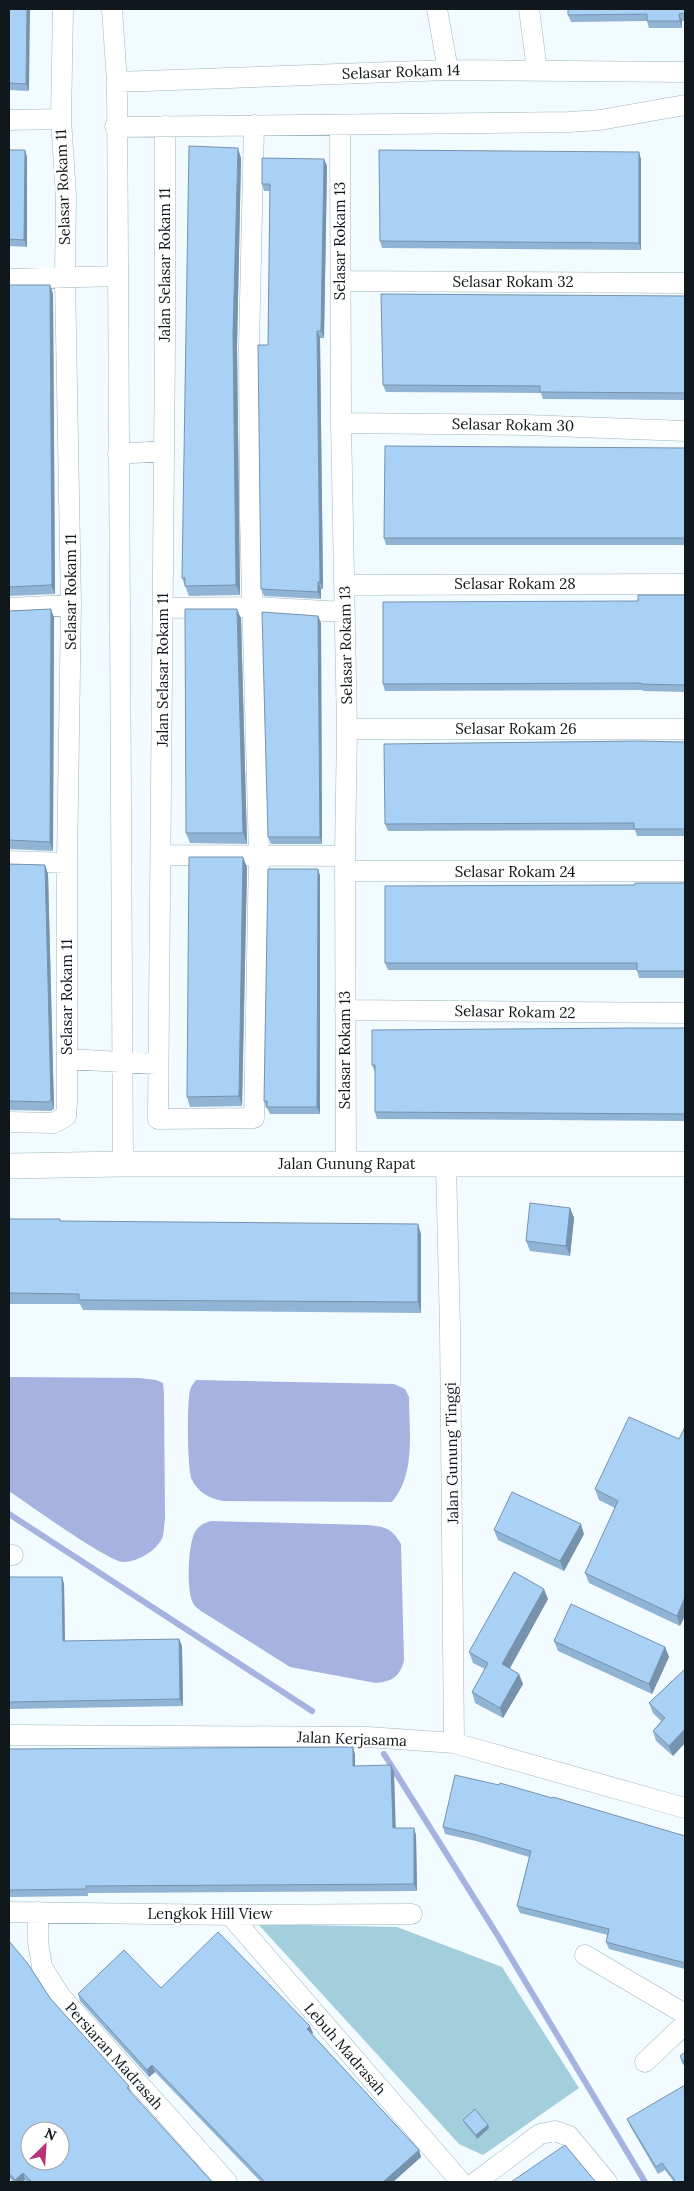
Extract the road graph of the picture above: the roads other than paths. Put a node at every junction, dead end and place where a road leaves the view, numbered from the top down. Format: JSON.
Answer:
{"nodes":[{"id":1,"x":63,"y":9,"type":"edge"},
{"id":2,"x":112,"y":9,"type":"edge"},
{"id":3,"x":437,"y":9,"type":"edge"},
{"id":4,"x":529,"y":9,"type":"edge"},
{"id":5,"x":448,"y":70,"type":"junction"},
{"id":6,"x":537,"y":70,"type":"junction"},
{"id":7,"x":685,"y":72,"type":"edge"},
{"id":8,"x":117,"y":82,"type":"junction"},
{"id":9,"x":685,"y":104,"type":"edge"},
{"id":10,"x":61,"y":119,"type":"junction"},
{"id":11,"x":9,"y":120,"type":"edge"},
{"id":12,"x":254,"y":125,"type":"junction"},
{"id":13,"x":165,"y":126,"type":"junction"},
{"id":14,"x":340,"y":126,"type":"junction"},
{"id":15,"x":116,"y":127,"type":"junction"},
{"id":16,"x":65,"y":276,"type":"junction"},
{"id":17,"x":117,"y":276,"type":"junction"},
{"id":18,"x":9,"y":279,"type":"edge"},
{"id":19,"x":341,"y":281,"type":"junction"},
{"id":20,"x":685,"y":283,"type":"edge"},
{"id":21,"x":341,"y":423,"type":"junction"},
{"id":22,"x":685,"y":430,"type":"edge"},
{"id":23,"x":163,"y":451,"type":"junction"},
{"id":24,"x":118,"y":454,"type":"junction"},
{"id":25,"x":685,"y":584,"type":"edge"},
{"id":26,"x":345,"y":585,"type":"junction"},
{"id":27,"x":71,"y":605,"type":"junction"},
{"id":28,"x":253,"y":607,"type":"junction"},
{"id":29,"x":9,"y":608,"type":"edge"},
{"id":30,"x":163,"y":608,"type":"junction"},
{"id":31,"x":344,"y":612,"type":"junction"},
{"id":32,"x":347,"y":729,"type":"junction"},
{"id":33,"x":685,"y":729,"type":"edge"},
{"id":34,"x":161,"y":855,"type":"junction"},
{"id":35,"x":259,"y":855,"type":"junction"},
{"id":36,"x":9,"y":861,"type":"edge"},
{"id":37,"x":68,"y":863,"type":"junction"},
{"id":38,"x":345,"y":864,"type":"junction"},
{"id":39,"x":685,"y":871,"type":"edge"},
{"id":40,"x":345,"y":1010,"type":"junction"},
{"id":41,"x":685,"y":1013,"type":"edge"},
{"id":42,"x":68,"y":1059,"type":"junction"},
{"id":43,"x":122,"y":1062,"type":"junction"},
{"id":44,"x":158,"y":1064,"type":"junction"},
{"id":45,"x":9,"y":1122,"type":"edge"},
{"id":46,"x":123,"y":1164,"type":"junction"},
{"id":47,"x":446,"y":1164,"type":"junction"},
{"id":48,"x":685,"y":1164,"type":"edge"},
{"id":49,"x":346,"y":1165,"type":"junction"},
{"id":50,"x":9,"y":1166,"type":"edge"},
{"id":51,"x":9,"y":1735,"type":"edge"},
{"id":52,"x":454,"y":1743,"type":"junction"},
{"id":53,"x":685,"y":1808,"type":"edge"},
{"id":54,"x":9,"y":1912,"type":"edge"},
{"id":55,"x":38,"y":1912,"type":"junction"},
{"id":56,"x":412,"y":1914,"type":"dead end"},
{"id":57,"x":230,"y":1915,"type":"junction"},
{"id":58,"x":585,"y":1955,"type":"dead end"},
{"id":59,"x":685,"y":2014,"type":"edge"},
{"id":60,"x":685,"y":2024,"type":"edge"},
{"id":61,"x":645,"y":2062,"type":"dead end"},
{"id":62,"x":228,"y":2182,"type":"edge"},
{"id":63,"x":461,"y":2182,"type":"edge"},
{"id":64,"x":476,"y":2182,"type":"edge"},
{"id":65,"x":607,"y":2182,"type":"edge"}],
"edges":[{"from":1,"to":10,"type":"street","name":"Selasar Rokam 11"},
{"from":2,"to":8,"type":"street"},
{"from":3,"to":5,"type":"street"},
{"from":4,"to":6,"type":"street"},
{"from":5,"to":6,"type":"street","name":"Selasar Rokam 14"},
{"from":5,"to":8,"type":"street","name":"Selasar Rokam 14"},
{"from":6,"to":7,"type":"street","name":"Selasar Rokam 14"},
{"from":8,"to":15,"type":"street"},
{"from":9,"to":14,"type":"street"},
{"from":10,"to":11,"type":"street"},
{"from":10,"to":16,"type":"street","name":"Selasar Rokam 11"},
{"from":12,"to":13,"type":"street"},
{"from":12,"to":14,"type":"street"},
{"from":12,"to":28,"type":"street"},
{"from":13,"to":15,"type":"street"},
{"from":13,"to":23,"type":"street","name":"Jalan Selasar Rokam 11"},
{"from":14,"to":19,"type":"street","name":"Selasar Rokam 13"},
{"from":15,"to":17,"type":"street"},
{"from":16,"to":17,"type":"street"},
{"from":16,"to":18,"type":"street"},
{"from":16,"to":27,"type":"street","name":"Selasar Rokam 11"},
{"from":17,"to":24,"type":"street"},
{"from":19,"to":20,"type":"street","name":"Selasar Rokam 32"},
{"from":19,"to":21,"type":"street","name":"Selasar Rokam 13"},
{"from":21,"to":22,"type":"street","name":"Selasar Rokam 30"},
{"from":21,"to":26,"type":"street","name":"Selasar Rokam 13"},
{"from":23,"to":24,"type":"street"},
{"from":23,"to":30,"type":"street","name":"Jalan Selasar Rokam 11"},
{"from":24,"to":43,"type":"street"},
{"from":25,"to":26,"type":"street","name":"Selasar Rokam 28"},
{"from":26,"to":31,"type":"street","name":"Selasar Rokam 13"},
{"from":27,"to":29,"type":"street"},
{"from":27,"to":37,"type":"street","name":"Selasar Rokam 11"},
{"from":28,"to":30,"type":"street"},
{"from":28,"to":31,"type":"street"},
{"from":28,"to":35,"type":"street"},
{"from":30,"to":34,"type":"street","name":"Jalan Selasar Rokam 11"},
{"from":31,"to":32,"type":"street","name":"Selasar Rokam 13"},
{"from":32,"to":33,"type":"street","name":"Selasar Rokam 26"},
{"from":32,"to":38,"type":"street","name":"Selasar Rokam 13"},
{"from":34,"to":35,"type":"street","name":"Selasar Rokam 24"},
{"from":34,"to":44,"type":"street","name":"Jalan Selasar Rokam 11"},
{"from":35,"to":38,"type":"street","name":"Selasar Rokam 24"},
{"from":35,"to":44,"type":"street","name":"Jalan Selasar Rokam 11"},
{"from":36,"to":37,"type":"street"},
{"from":37,"to":42,"type":"street","name":"Selasar Rokam 11"},
{"from":38,"to":39,"type":"street","name":"Selasar Rokam 24"},
{"from":38,"to":40,"type":"street","name":"Selasar Rokam 13"},
{"from":40,"to":41,"type":"street","name":"Selasar Rokam 22"},
{"from":40,"to":49,"type":"street","name":"Selasar Rokam 13"},
{"from":42,"to":43,"type":"street"},
{"from":42,"to":45,"type":"street","name":"Selasar Rokam 11"},
{"from":43,"to":44,"type":"street"},
{"from":43,"to":46,"type":"street"},
{"from":46,"to":49,"type":"street","name":"Jalan Gunung Rapat"},
{"from":46,"to":50,"type":"street","name":"Jalan Gunung Rapat"},
{"from":47,"to":48,"type":"street","name":"Jalan Gunung Rapat"},
{"from":47,"to":49,"type":"street","name":"Jalan Gunung Rapat"},
{"from":47,"to":52,"type":"street","name":"Jalan Gunung Tinggi"},
{"from":51,"to":52,"type":"street","name":"Jalan Kerjasama"},
{"from":52,"to":53,"type":"street","name":"Jalan Kerjasama"},
{"from":54,"to":55,"type":"street","name":"Lengkok Hill View"},
{"from":55,"to":57,"type":"street","name":"Lengkok Hill View"},
{"from":55,"to":62,"type":"street","name":"Persiaran Madrasah"},
{"from":56,"to":57,"type":"street","name":"Lengkok Hill View"},
{"from":57,"to":63,"type":"street","name":"Lebuh Madrasah"},
{"from":58,"to":59,"type":"street"},
{"from":60,"to":61,"type":"street"},
{"from":64,"to":65,"type":"street"}]}
